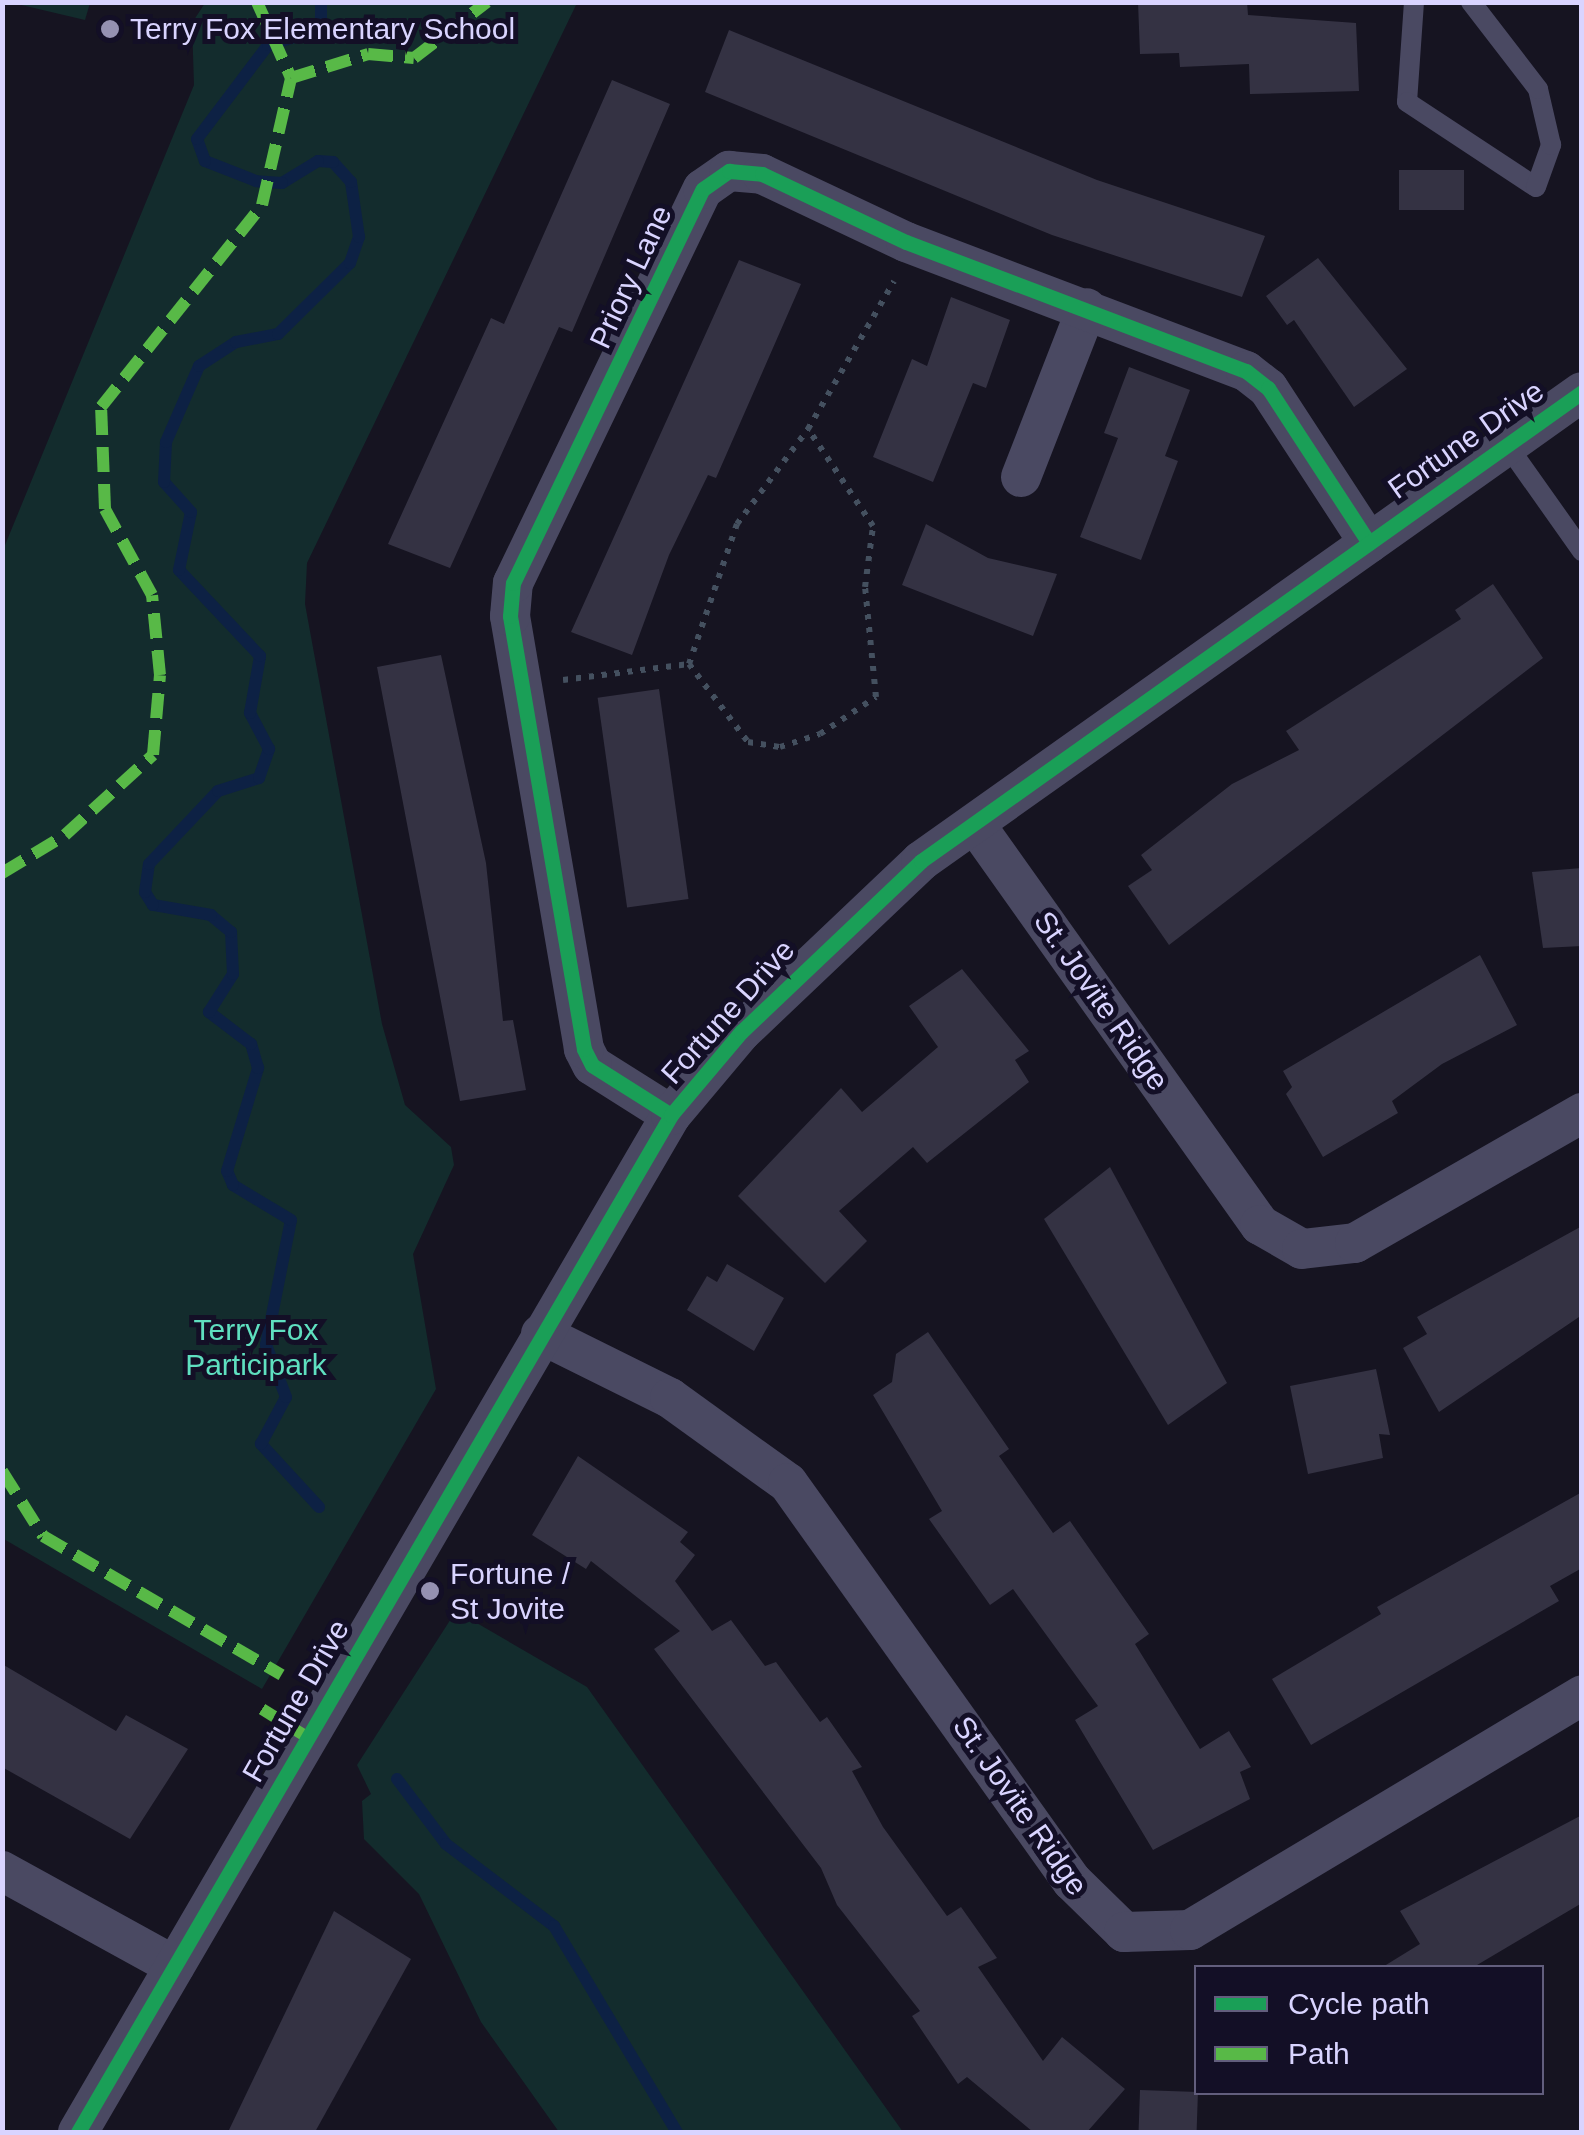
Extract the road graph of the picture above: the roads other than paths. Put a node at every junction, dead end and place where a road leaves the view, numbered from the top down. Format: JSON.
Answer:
{"nodes":[{"id":1,"x":1414,"y":2,"type":"edge"},
{"id":2,"x":1471,"y":2,"type":"edge"},
{"id":3,"x":1087,"y":308,"type":"junction"},
{"id":4,"x":1582,"y":392,"type":"edge"},
{"id":5,"x":1507,"y":445,"type":"junction"},
{"id":6,"x":1021,"y":477,"type":"dead end"},
{"id":7,"x":1369,"y":543,"type":"junction"},
{"id":8,"x":1582,"y":551,"type":"edge"},
{"id":9,"x":975,"y":824,"type":"junction"},
{"id":10,"x":1582,"y":1114,"type":"edge"},
{"id":11,"x":671,"y":1116,"type":"junction"},
{"id":12,"x":541,"y":1334,"type":"junction"},
{"id":13,"x":1582,"y":1695,"type":"edge"},
{"id":14,"x":2,"y":1871,"type":"edge"},
{"id":15,"x":175,"y":1966,"type":"junction"},
{"id":16,"x":78,"y":2132,"type":"edge"}],
"edges":[{"from":1,"to":2,"type":"lane"},
{"from":3,"to":6,"type":"street"},
{"from":3,"to":7,"type":"street","name":"Priory Lane"},
{"from":3,"to":11,"type":"street","name":"Priory Lane"},
{"from":4,"to":5,"type":"street","name":"Fortune Drive"},
{"from":5,"to":7,"type":"street","name":"Fortune Drive"},
{"from":5,"to":8,"type":"lane"},
{"from":7,"to":9,"type":"street","name":"Fortune Drive"},
{"from":9,"to":10,"type":"street","name":"St. Jovite Ridge"},
{"from":9,"to":11,"type":"street","name":"Fortune Drive"},
{"from":11,"to":12,"type":"street","name":"Fortune Drive"},
{"from":12,"to":13,"type":"street","name":"St. Jovite Ridge"},
{"from":12,"to":15,"type":"street","name":"Fortune Drive"},
{"from":14,"to":15,"type":"street"},
{"from":15,"to":16,"type":"street","name":"Fortune Drive"}]}
